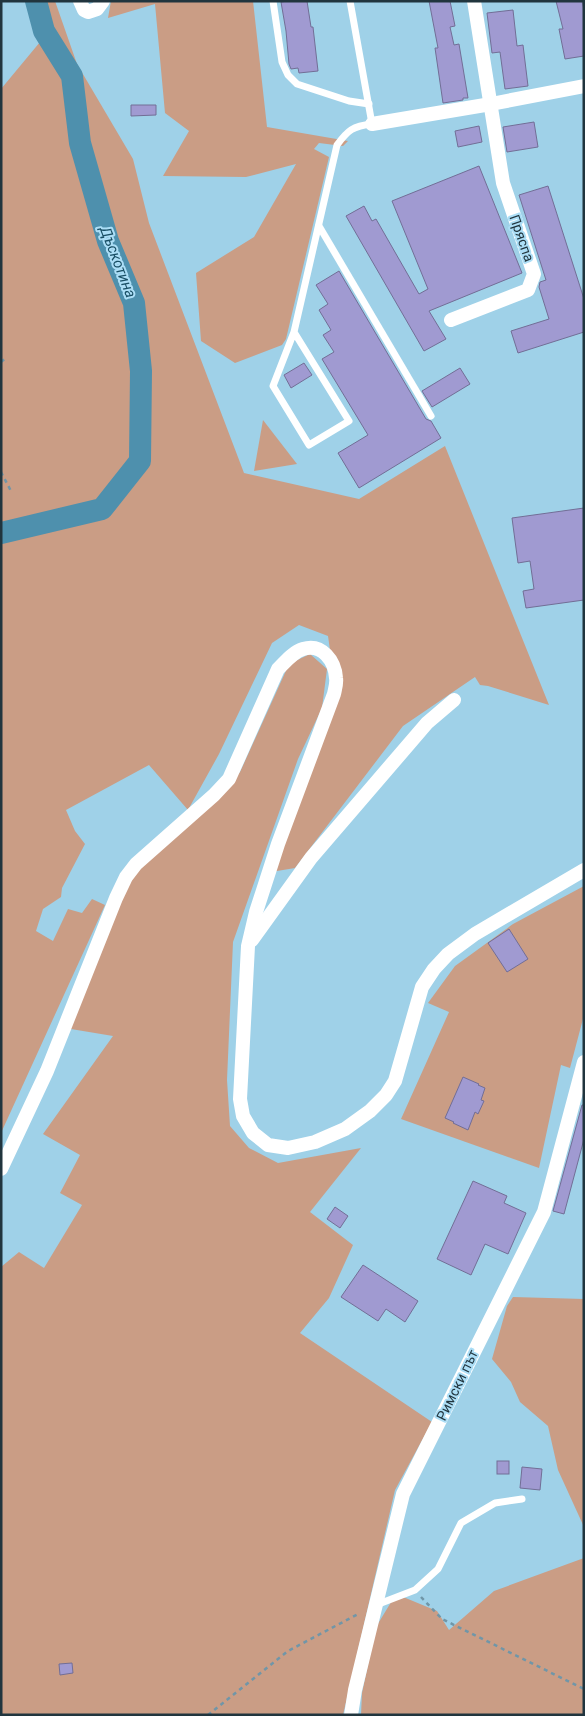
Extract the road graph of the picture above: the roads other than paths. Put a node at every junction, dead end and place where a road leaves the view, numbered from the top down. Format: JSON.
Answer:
{"nodes":[{"id":1,"x":80,"y":1,"type":"edge"},
{"id":2,"x":103,"y":1,"type":"edge"},
{"id":3,"x":273,"y":1,"type":"edge"},
{"id":4,"x":350,"y":1,"type":"edge"},
{"id":5,"x":474,"y":1,"type":"edge"},
{"id":6,"x":584,"y":86,"type":"edge"},
{"id":7,"x":369,"y":104,"type":"junction"},
{"id":8,"x":490,"y":104,"type":"junction"},
{"id":9,"x":372,"y":124,"type":"junction"},
{"id":10,"x":319,"y":226,"type":"junction"},
{"id":11,"x":451,"y":320,"type":"dead end"},
{"id":12,"x":294,"y":332,"type":"junction"},
{"id":13,"x":431,"y":416,"type":"dead end"},
{"id":14,"x":454,"y":700,"type":"dead end"},
{"id":15,"x":584,"y":870,"type":"edge"},
{"id":16,"x":248,"y":946,"type":"junction"},
{"id":17,"x":584,"y":1062,"type":"edge"},
{"id":18,"x":1,"y":1169,"type":"edge"},
{"id":19,"x":522,"y":1499,"type":"dead end"},
{"id":20,"x":376,"y":1605,"type":"junction"},
{"id":21,"x":351,"y":1715,"type":"edge"}],
"edges":[{"from":1,"to":2,"type":"street"},
{"from":3,"to":7,"type":"lane"},
{"from":4,"to":7,"type":"lane"},
{"from":5,"to":8,"type":"street","name":"Пряспа"},
{"from":6,"to":8,"type":"street"},
{"from":7,"to":9,"type":"lane"},
{"from":8,"to":9,"type":"street"},
{"from":8,"to":11,"type":"street","name":"Пряспа"},
{"from":9,"to":10,"type":"lane"},
{"from":10,"to":12,"type":"lane"},
{"from":10,"to":13,"type":"lane"},
{"from":12,"to":12,"type":"lane"},
{"from":14,"to":16,"type":"street"},
{"from":15,"to":16,"type":"street"},
{"from":16,"to":18,"type":"street"},
{"from":17,"to":20,"type":"street","name":"Римски път"},
{"from":19,"to":20,"type":"lane"},
{"from":20,"to":21,"type":"street","name":"Римски път"}]}
